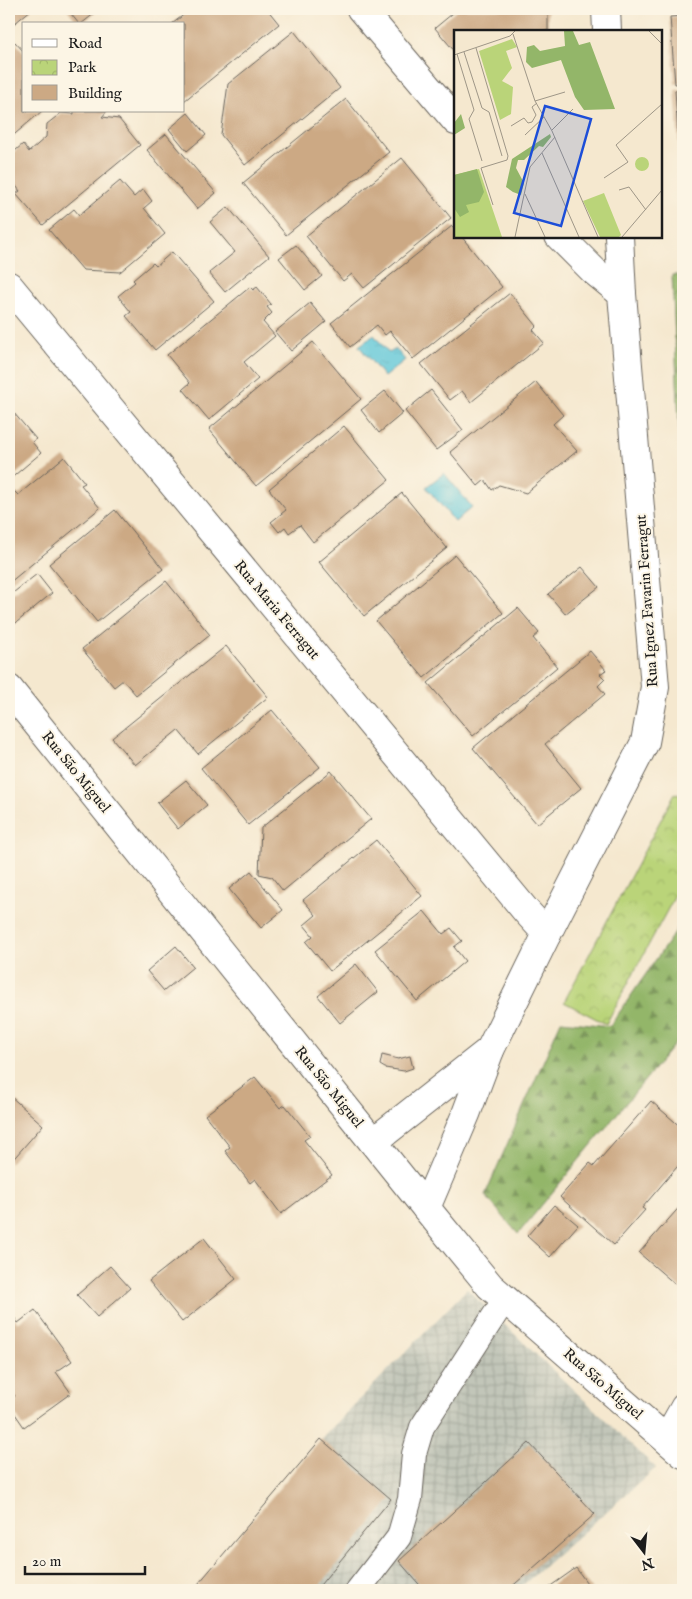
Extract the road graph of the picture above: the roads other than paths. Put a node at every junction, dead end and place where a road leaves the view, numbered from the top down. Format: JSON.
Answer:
{"nodes":[{"id":1,"x":361,"y":9,"type":"edge"},
{"id":2,"x":606,"y":9,"type":"edge"},
{"id":3,"x":607,"y":30,"type":"edge"},
{"id":4,"x":454,"y":119,"type":"edge"},
{"id":5,"x":561,"y":238,"type":"edge"},
{"id":6,"x":619,"y":238,"type":"edge"},
{"id":7,"x":9,"y":286,"type":"edge"},
{"id":8,"x":622,"y":294,"type":"junction"},
{"id":9,"x":9,"y":689,"type":"edge"},
{"id":10,"x":547,"y":934,"type":"junction"},
{"id":11,"x":490,"y":1050,"type":"junction"},
{"id":12,"x":373,"y":1142,"type":"junction"},
{"id":13,"x":426,"y":1208,"type":"junction"},
{"id":14,"x":505,"y":1299,"type":"junction"},
{"id":15,"x":683,"y":1406,"type":"edge"},
{"id":16,"x":674,"y":1446,"type":"edge"},
{"id":17,"x":358,"y":1590,"type":"edge"}],
"edges":[{"from":1,"to":4,"type":"street"},
{"from":2,"to":3,"type":"street"},
{"from":5,"to":8,"type":"street"},
{"from":6,"to":8,"type":"street","name":"Rua Ignez Favarin Ferragut"},
{"from":7,"to":10,"type":"street","name":"Rua Maria Ferragut"},
{"from":8,"to":10,"type":"street","name":"Rua Ignez Favarin Ferragut"},
{"from":9,"to":12,"type":"street","name":"Rua São Miguel"},
{"from":10,"to":11,"type":"street","name":"Rua Ignez Favarin Ferragut"},
{"from":11,"to":12,"type":"street","name":"Rua Ignez Favarin Ferragut"},
{"from":11,"to":13,"type":"street","name":"Rua Ignez Favarin Ferragut"},
{"from":12,"to":13,"type":"street","name":"Rua São Miguel"},
{"from":13,"to":14,"type":"street","name":"Rua São Miguel"},
{"from":14,"to":16,"type":"street","name":"Rua São Miguel"},
{"from":14,"to":17,"type":"lane"},
{"from":15,"to":16,"type":"lane"}]}
